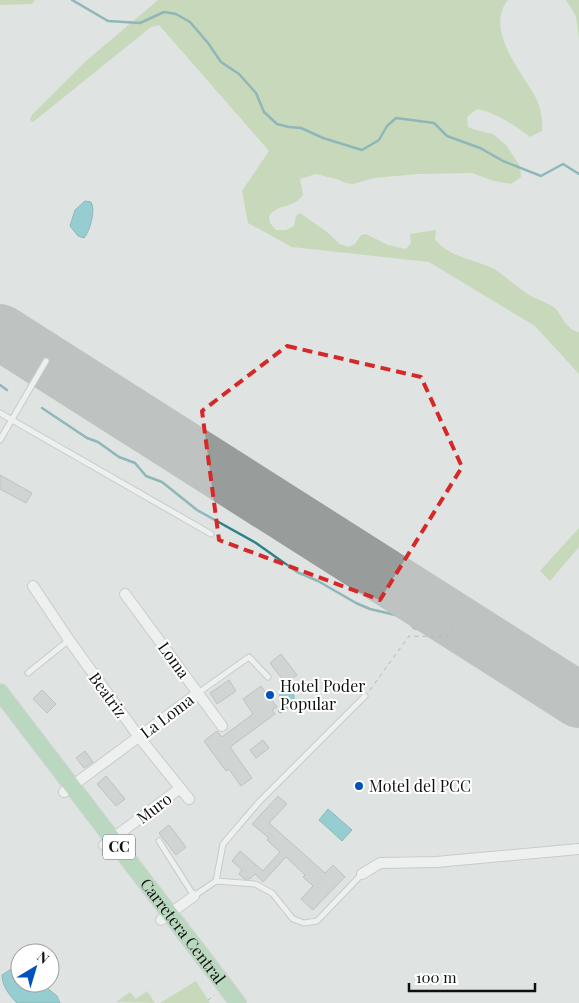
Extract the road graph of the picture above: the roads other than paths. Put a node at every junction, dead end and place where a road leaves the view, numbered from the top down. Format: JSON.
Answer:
{"nodes":[{"id":1,"x":46,"y":361,"type":"dead end"},
{"id":2,"x":0,"y":412,"type":"edge"},
{"id":3,"x":13,"y":420,"type":"junction"},
{"id":4,"x":0,"y":440,"type":"edge"},
{"id":5,"x":211,"y":534,"type":"dead end"},
{"id":6,"x":33,"y":586,"type":"dead end"},
{"id":7,"x":125,"y":594,"type":"dead end"},
{"id":8,"x":69,"y":640,"type":"junction"},
{"id":9,"x":28,"y":673,"type":"dead end"},
{"id":10,"x":268,"y":677,"type":"dead end"},
{"id":11,"x":0,"y":692,"type":"edge"},
{"id":12,"x":198,"y":693,"type":"junction"},
{"id":13,"x":365,"y":696,"type":"road end"},
{"id":14,"x":0,"y":709,"type":"edge"},
{"id":15,"x":222,"y":726,"type":"dead end"},
{"id":16,"x":139,"y":736,"type":"junction"},
{"id":17,"x":179,"y":788,"type":"junction"},
{"id":18,"x":68,"y":789,"type":"junction"},
{"id":19,"x":189,"y":799,"type":"dead end"},
{"id":20,"x":159,"y":841,"type":"dead end"},
{"id":21,"x":108,"y":842,"type":"junction"},
{"id":22,"x":579,"y":849,"type":"edge"},
{"id":23,"x":362,"y":874,"type":"joint"},
{"id":24,"x":216,"y":881,"type":"junction"},
{"id":25,"x":194,"y":896,"type":"junction"},
{"id":26,"x":165,"y":917,"type":"junction"},
{"id":27,"x":224,"y":1003,"type":"edge"},
{"id":28,"x":238,"y":1003,"type":"edge"}],
"edges":[{"from":1,"to":3,"type":"lane"},
{"from":2,"to":3,"type":"lane"},
{"from":3,"to":4,"type":"lane"},
{"from":3,"to":5,"type":"lane"},
{"from":6,"to":8,"type":"street","name":"Beatriz"},
{"from":7,"to":12,"type":"street","name":"Loma"},
{"from":8,"to":9,"type":"lane"},
{"from":8,"to":16,"type":"street","name":"Beatriz"},
{"from":10,"to":12,"type":"lane","name":"La Loma"},
{"from":11,"to":18,"type":"main road","name":"Carretera Central","number":"CC"},
{"from":12,"to":15,"type":"street","name":"Loma"},
{"from":12,"to":16,"type":"street","name":"La Loma"},
{"from":13,"to":24,"type":"lane"},
{"from":14,"to":18,"type":"main road","name":"Carretera Central","number":"CC"},
{"from":16,"to":17,"type":"street","name":"Beatriz"},
{"from":16,"to":18,"type":"street","name":"La Loma"},
{"from":17,"to":19,"type":"street","name":"Beatriz"},
{"from":17,"to":21,"type":"street","name":"Muro"},
{"from":18,"to":21,"type":"main road","name":"Carretera Central","number":"CC"},
{"from":20,"to":25,"type":"lane"},
{"from":21,"to":26,"type":"main road","name":"Carretera Central","number":"CC"},
{"from":22,"to":23,"type":"street"},
{"from":23,"to":24,"type":"lane"},
{"from":24,"to":25,"type":"lane"},
{"from":25,"to":26,"type":"street"},
{"from":26,"to":27,"type":"main road","name":"Carretera Central","number":"CC"},
{"from":26,"to":28,"type":"main road","name":"Carretera Central","number":"CC"}]}
